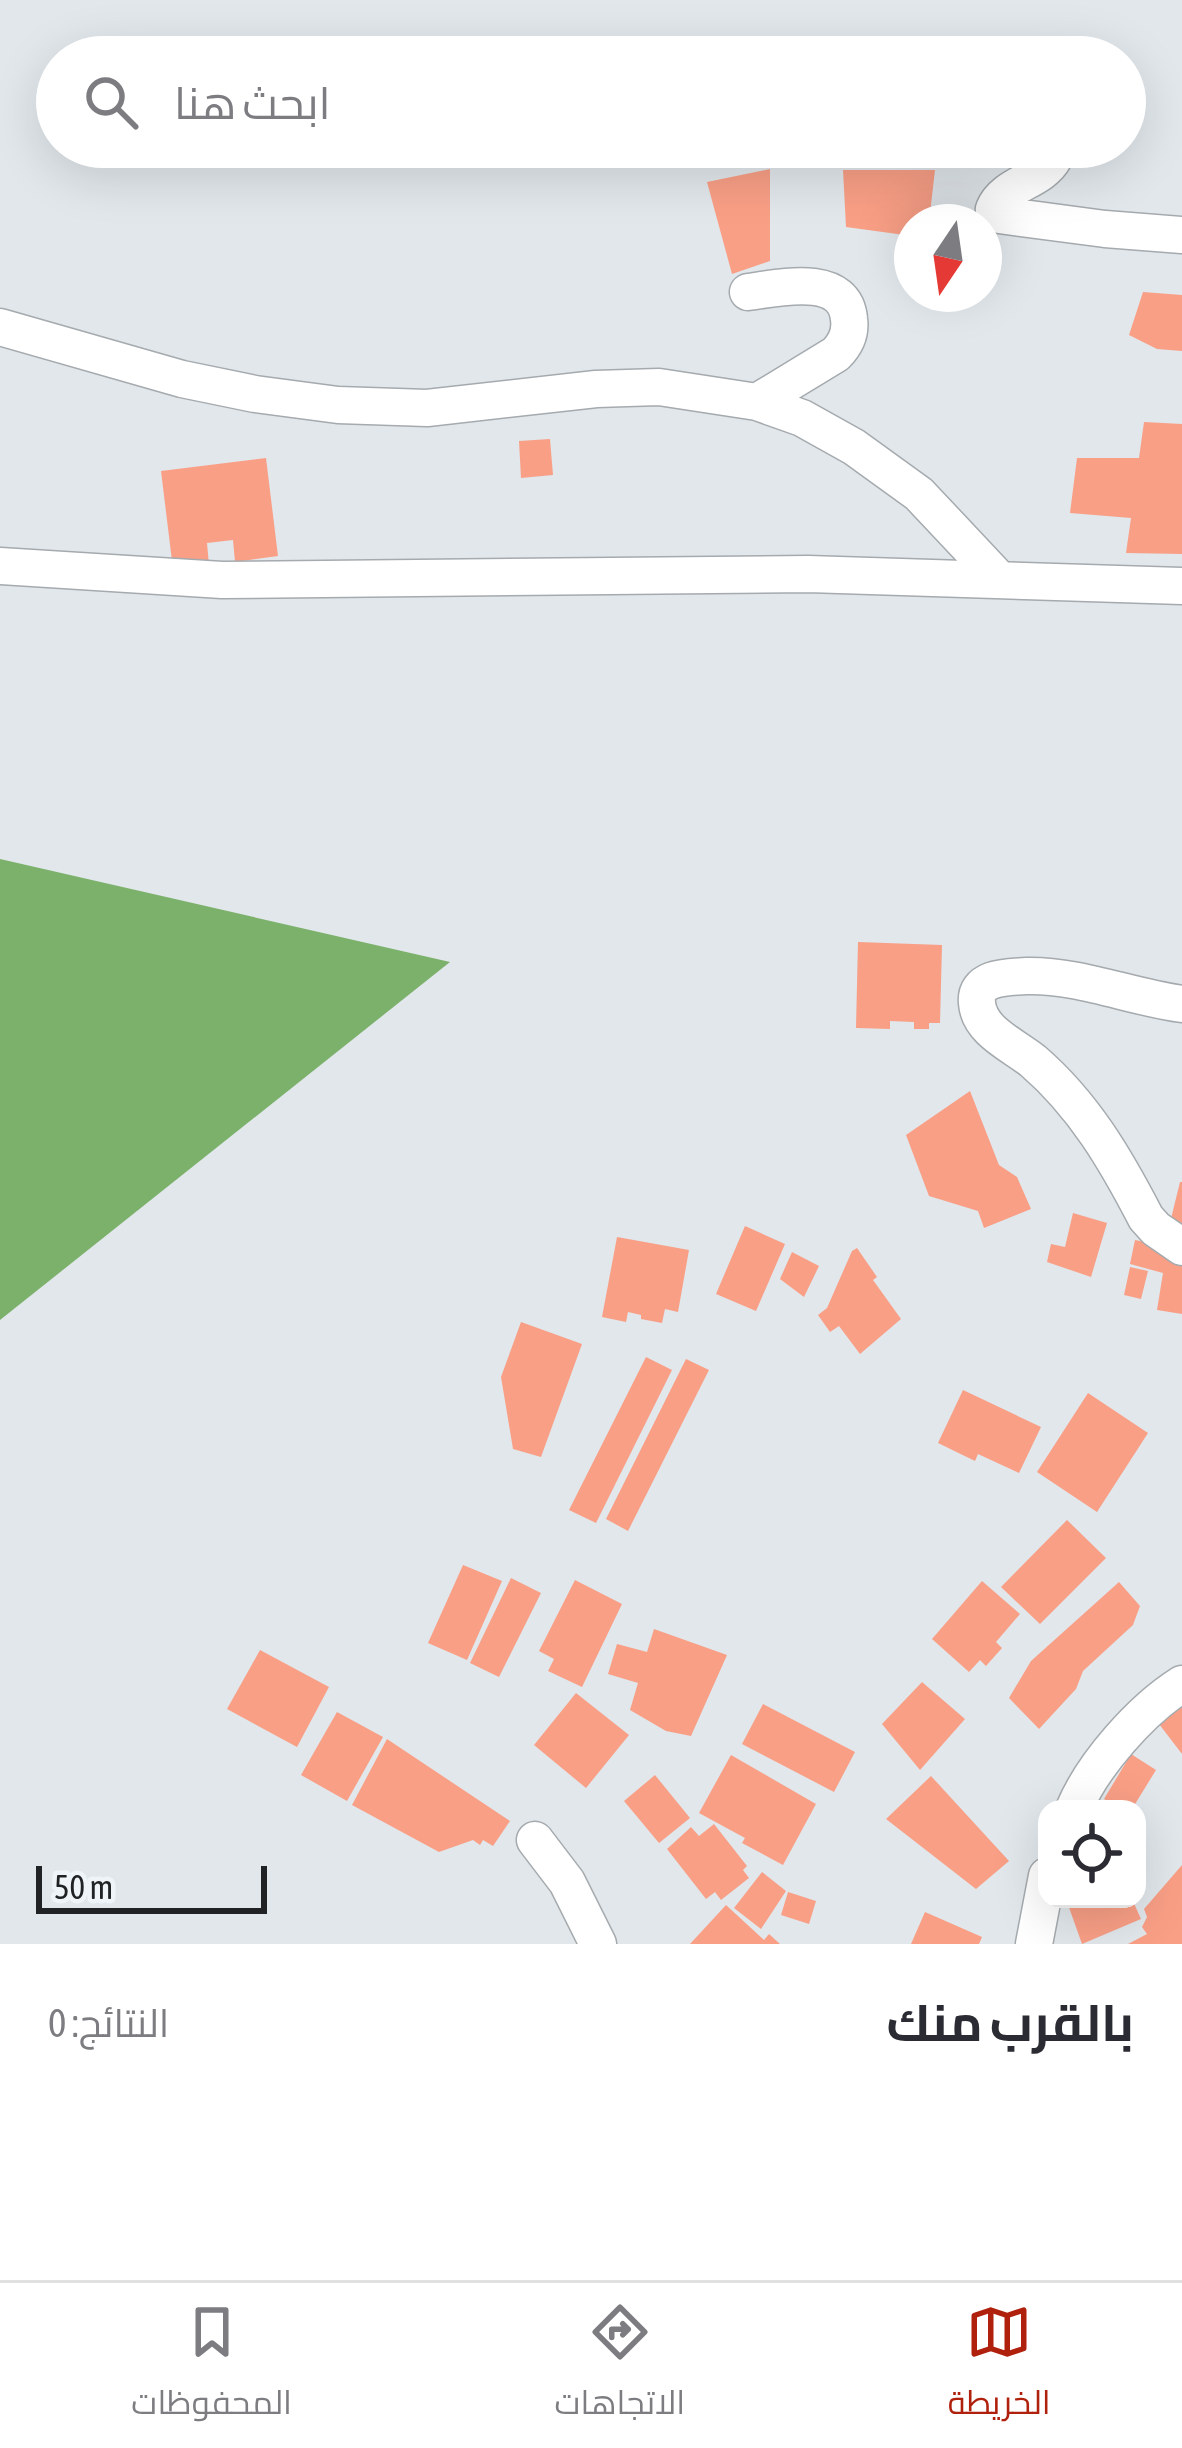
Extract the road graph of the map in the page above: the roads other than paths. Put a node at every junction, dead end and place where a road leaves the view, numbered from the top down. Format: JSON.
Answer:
{"nodes":[{"id":1,"x":1046,"y":168,"type":"edge"},
{"id":2,"x":1182,"y":235,"type":"edge"},
{"id":3,"x":748,"y":292,"type":"dead end"},
{"id":4,"x":0,"y":327,"type":"edge"},
{"id":5,"x":757,"y":402,"type":"junction"},
{"id":6,"x":0,"y":566,"type":"edge"},
{"id":7,"x":999,"y":579,"type":"junction"},
{"id":8,"x":1182,"y":586,"type":"edge"},
{"id":9,"x":1182,"y":1004,"type":"edge"},
{"id":10,"x":1182,"y":1247,"type":"edge"},
{"id":11,"x":1182,"y":1684,"type":"edge"},
{"id":12,"x":1078,"y":1800,"type":"edge"},
{"id":13,"x":535,"y":1840,"type":"dead end"},
{"id":14,"x":1041,"y":1908,"type":"edge"},
{"id":15,"x":598,"y":1944,"type":"edge"},
{"id":16,"x":1034,"y":1944,"type":"edge"}],
"edges":[{"from":1,"to":2,"type":"street"},
{"from":3,"to":5,"type":"street"},
{"from":4,"to":5,"type":"street"},
{"from":5,"to":7,"type":"street"},
{"from":6,"to":7,"type":"street"},
{"from":7,"to":8,"type":"street"},
{"from":9,"to":10,"type":"street"},
{"from":11,"to":12,"type":"street"},
{"from":13,"to":15,"type":"street"},
{"from":14,"to":16,"type":"street"}]}
